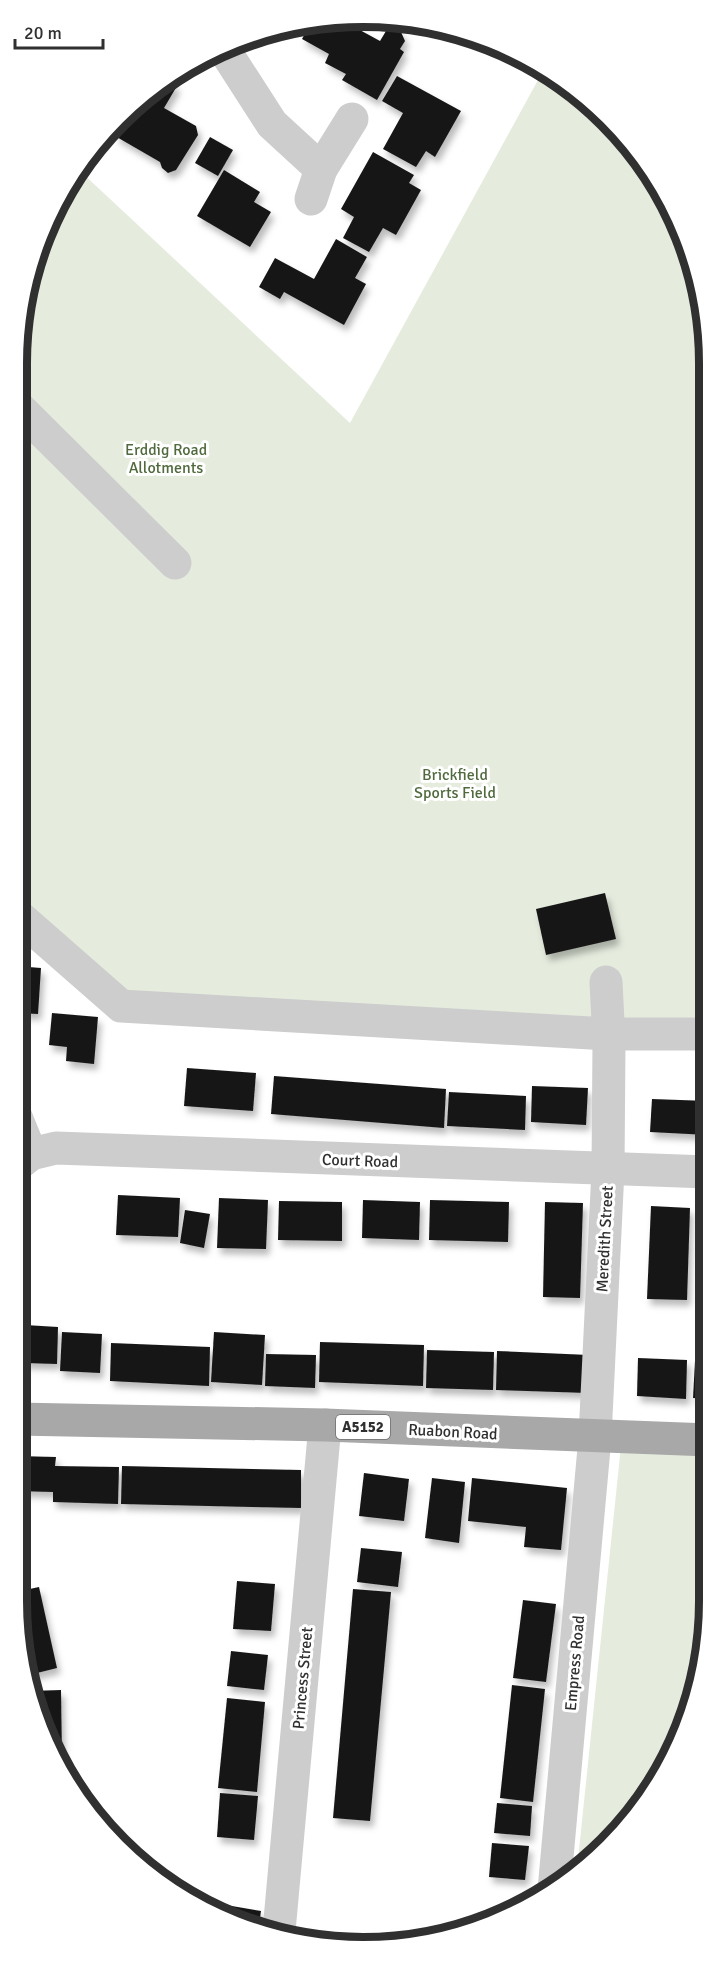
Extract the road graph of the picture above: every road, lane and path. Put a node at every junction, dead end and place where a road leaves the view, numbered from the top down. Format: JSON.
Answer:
{"nodes":[{"id":1,"x":228,"y":56,"type":"edge"},
{"id":2,"x":352,"y":119,"type":"dead end"},
{"id":3,"x":27,"y":416,"type":"edge"},
{"id":4,"x":175,"y":563,"type":"dead end"},
{"id":5,"x":27,"y":924,"type":"edge"},
{"id":6,"x":606,"y":982,"type":"dead end"},
{"id":7,"x":699,"y":1034,"type":"edge"},
{"id":8,"x":609,"y":1038,"type":"junction"},
{"id":9,"x":27,"y":1159,"type":"edge"},
{"id":10,"x":608,"y":1170,"type":"junction"},
{"id":11,"x":699,"y":1172,"type":"edge"},
{"id":12,"x":27,"y":1419,"type":"edge"},
{"id":13,"x":325,"y":1425,"type":"junction"},
{"id":14,"x":595,"y":1437,"type":"junction"},
{"id":15,"x":699,"y":1440,"type":"edge"},
{"id":16,"x":555,"y":1877,"type":"edge"},
{"id":17,"x":279,"y":1927,"type":"edge"}],
"edges":[{"from":1,"to":2,"type":"street"},
{"from":3,"to":4,"type":"street"},
{"from":5,"to":8,"type":"street"},
{"from":6,"to":8,"type":"street","name":"Meredith Street"},
{"from":7,"to":8,"type":"street"},
{"from":8,"to":10,"type":"street","name":"Meredith Street"},
{"from":9,"to":10,"type":"street","name":"Court Road"},
{"from":10,"to":11,"type":"street","name":"Court Road"},
{"from":10,"to":14,"type":"street","name":"Meredith Street"},
{"from":12,"to":13,"type":"main road","name":"Ruabon Road","number":"A5152"},
{"from":13,"to":14,"type":"main road","name":"Ruabon Road","number":"A5152"},
{"from":13,"to":17,"type":"street","name":"Princess Street"},
{"from":14,"to":15,"type":"main road","name":"Ruabon Road","number":"A5152"},
{"from":14,"to":16,"type":"street","name":"Empress Road"}]}
